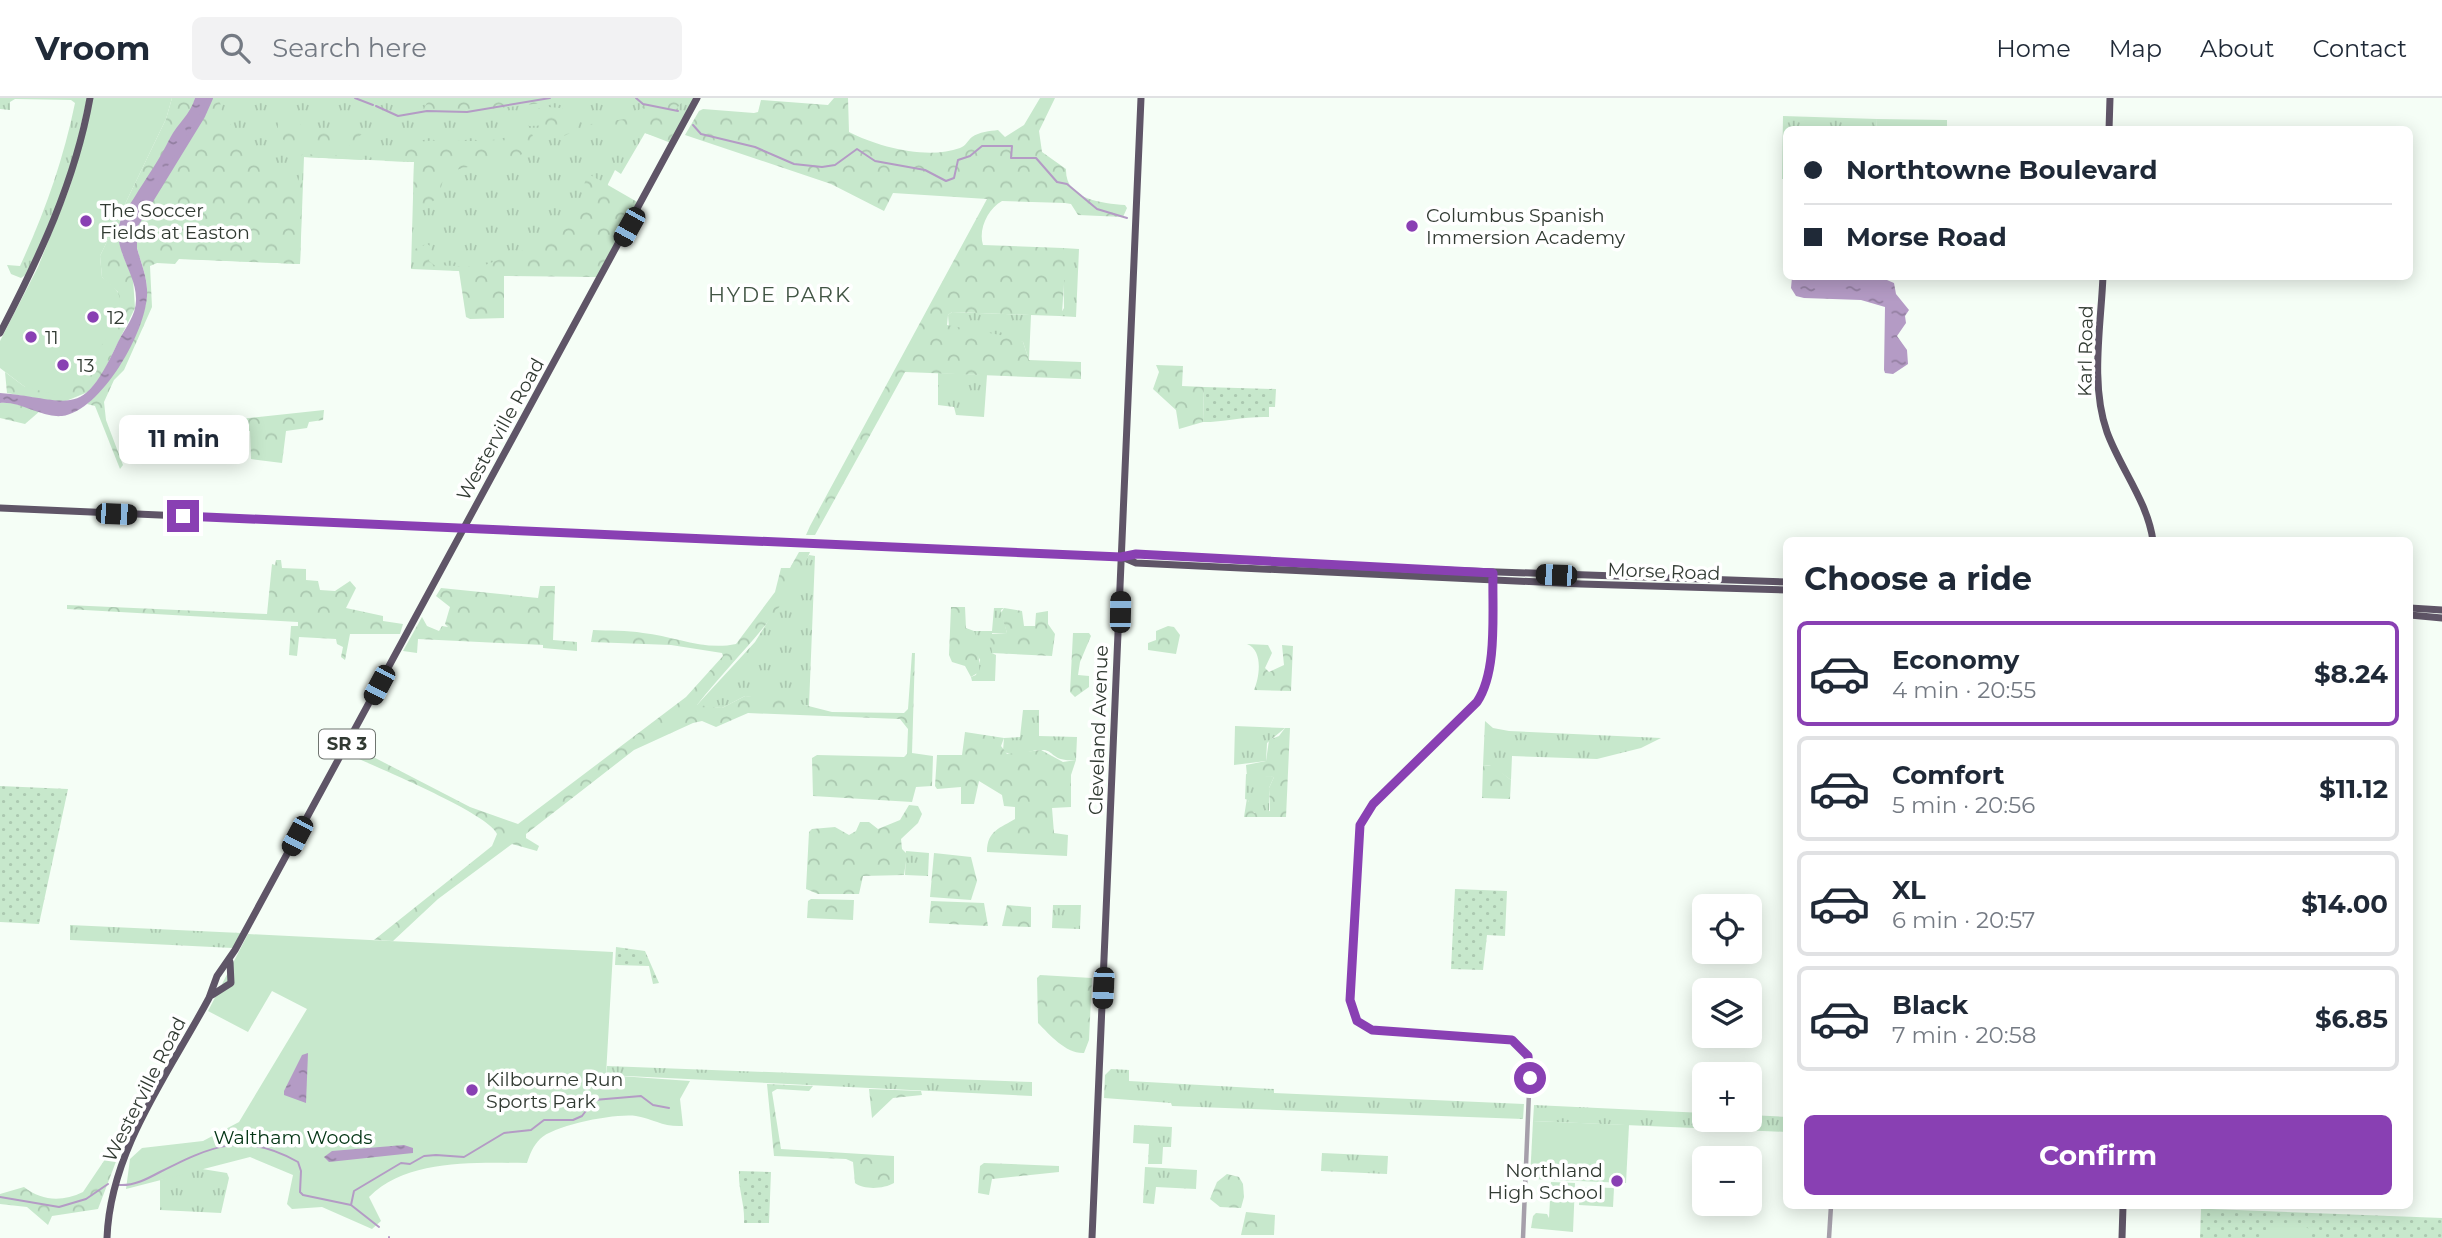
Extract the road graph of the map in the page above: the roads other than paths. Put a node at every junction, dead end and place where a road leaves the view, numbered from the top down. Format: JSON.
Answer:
{"nodes":[{"id":1,"x":90,"y":98,"type":"edge"},
{"id":2,"x":697,"y":98,"type":"edge"},
{"id":3,"x":1141,"y":98,"type":"edge"},
{"id":4,"x":2110,"y":98,"type":"edge"},
{"id":5,"x":2109,"y":126,"type":"edge"},
{"id":6,"x":2103,"y":280,"type":"edge"},
{"id":7,"x":0,"y":333,"type":"edge"},
{"id":8,"x":0,"y":508,"type":"edge"},
{"id":9,"x":463,"y":529,"type":"junction"},
{"id":10,"x":2152,"y":537,"type":"edge"},
{"id":11,"x":1121,"y":557,"type":"junction"},
{"id":12,"x":1257,"y":566,"type":"junction"},
{"id":13,"x":1493,"y":576,"type":"junction"},
{"id":14,"x":1644,"y":579,"type":"junction"},
{"id":15,"x":1783,"y":582,"type":"edge"},
{"id":16,"x":1606,"y":585,"type":"junction"},
{"id":17,"x":1783,"y":590,"type":"edge"},
{"id":18,"x":2413,"y":608,"type":"edge"},
{"id":19,"x":2442,"y":610,"type":"edge"},
{"id":20,"x":2413,"y":615,"type":"edge"},
{"id":21,"x":2442,"y":618,"type":"edge"},
{"id":22,"x":230,"y":958,"type":"junction"},
{"id":23,"x":221,"y":972,"type":"junction"},
{"id":24,"x":230,"y":975,"type":"junction"},
{"id":25,"x":217,"y":981,"type":"junction"},
{"id":26,"x":224,"y":987,"type":"junction"},
{"id":27,"x":209,"y":998,"type":"junction"},
{"id":28,"x":1831,"y":1209,"type":"edge"},
{"id":29,"x":2123,"y":1209,"type":"edge"},
{"id":30,"x":107,"y":1238,"type":"edge"},
{"id":31,"x":1092,"y":1238,"type":"edge"},
{"id":32,"x":1523,"y":1238,"type":"edge"},
{"id":33,"x":1829,"y":1238,"type":"edge"},
{"id":34,"x":2122,"y":1238,"type":"edge"}],
"edges":[{"from":1,"to":7,"type":"main road"},
{"from":2,"to":9,"type":"main road","name":"Westerville Road","number":"SR 3"},
{"from":3,"to":11,"type":"main road","name":"Cleveland Avenue"},
{"from":4,"to":5,"type":"main road"},
{"from":6,"to":10,"type":"main road","name":"Karl Road"},
{"from":8,"to":9,"type":"main road","name":"Morse Road"},
{"from":9,"to":11,"type":"main road","name":"Morse Road"},
{"from":9,"to":22,"type":"main road","name":"Westerville Road","number":"SR 3"},
{"from":11,"to":12,"type":"main road","name":"Morse Road"},
{"from":11,"to":12,"type":"main road","name":"Morse Road"},
{"from":11,"to":31,"type":"main road","name":"Cleveland Avenue"},
{"from":12,"to":13,"type":"main road","name":"Morse Road"},
{"from":12,"to":13,"type":"main road","name":"Morse Road"},
{"from":13,"to":14,"type":"main road","name":"Morse Road"},
{"from":13,"to":16,"type":"main road","name":"Morse Road"},
{"from":13,"to":32,"type":"street"},
{"from":14,"to":15,"type":"main road","name":"Morse Road"},
{"from":14,"to":16,"type":"main road"},
{"from":16,"to":17,"type":"main road","name":"Morse Road"},
{"from":18,"to":19,"type":"main road"},
{"from":20,"to":21,"type":"main road"},
{"from":22,"to":23,"type":"main road","name":"Westerville Road","number":"SR 3"},
{"from":22,"to":24,"type":"main road","name":"Westerville Road","number":"SR 3"},
{"from":23,"to":24,"type":"main road"},
{"from":23,"to":25,"type":"main road","name":"Westerville Road","number":"SR 3"},
{"from":24,"to":26,"type":"main road","name":"Westerville Road","number":"SR 3"},
{"from":25,"to":26,"type":"main road"},
{"from":25,"to":27,"type":"main road","name":"Westerville Road","number":"SR 3"},
{"from":26,"to":27,"type":"main road","name":"Westerville Road","number":"SR 3"},
{"from":27,"to":30,"type":"main road","name":"Westerville Road","number":"SR 3"},
{"from":28,"to":33,"type":"street"},
{"from":29,"to":34,"type":"main road"}]}
